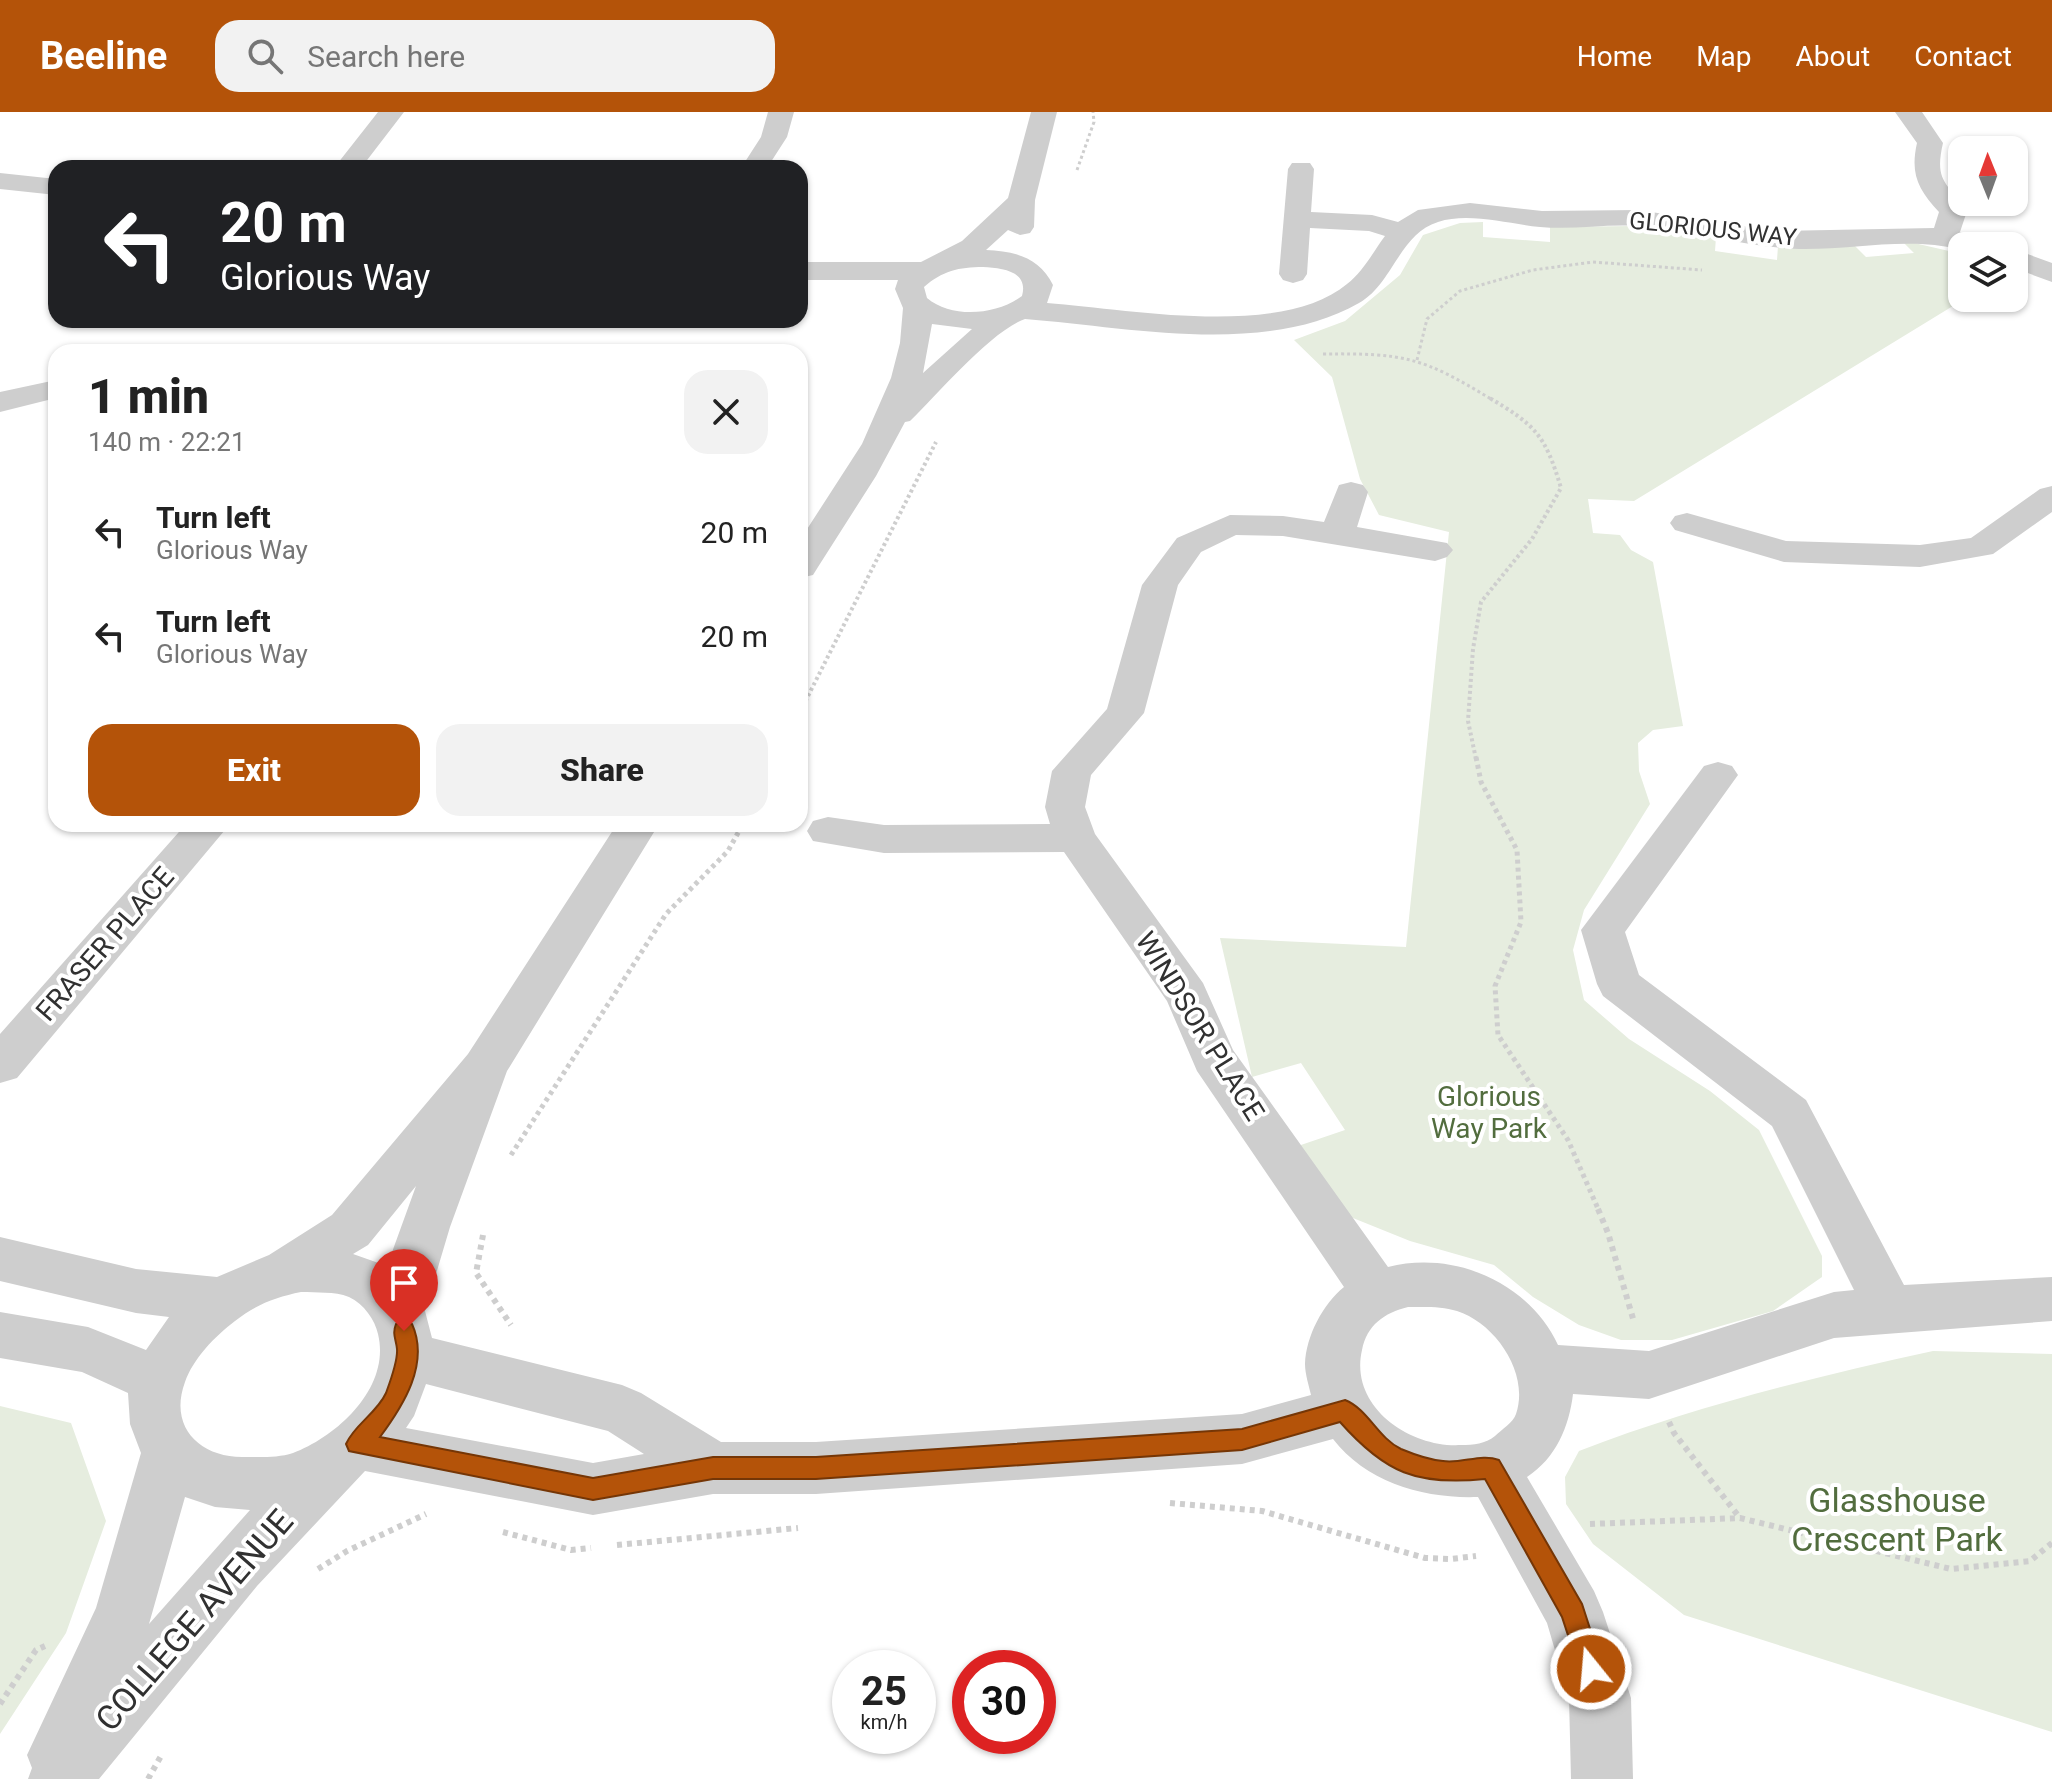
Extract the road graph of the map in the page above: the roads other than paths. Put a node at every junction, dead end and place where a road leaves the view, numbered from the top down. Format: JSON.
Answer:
{"nodes":[{"id":1,"x":391,"y":112,"type":"edge"},
{"id":2,"x":781,"y":112,"type":"edge"},
{"id":3,"x":1044,"y":112,"type":"edge"},
{"id":4,"x":1908,"y":112,"type":"edge"},
{"id":5,"x":353,"y":160,"type":"edge"},
{"id":6,"x":759,"y":160,"type":"edge"},
{"id":7,"x":1301,"y":169,"type":"dead end"},
{"id":8,"x":0,"y":181,"type":"edge"},
{"id":9,"x":48,"y":186,"type":"edge"},
{"id":10,"x":1021,"y":200,"type":"junction"},
{"id":11,"x":1297,"y":219,"type":"junction"},
{"id":12,"x":1403,"y":233,"type":"junction"},
{"id":13,"x":1945,"y":236,"type":"junction"},
{"id":14,"x":1948,"y":237,"type":"edge"},
{"id":15,"x":2028,"y":264,"type":"edge"},
{"id":16,"x":934,"y":266,"type":"junction"},
{"id":17,"x":1025,"y":269,"type":"junction"},
{"id":18,"x":808,"y":272,"type":"edge"},
{"id":19,"x":2052,"y":273,"type":"edge"},
{"id":20,"x":1293,"y":274,"type":"dead end"},
{"id":21,"x":808,"y":275,"type":"edge"},
{"id":22,"x":915,"y":303,"type":"junction"},
{"id":23,"x":1014,"y":314,"type":"junction"},
{"id":24,"x":1267,"y":321,"type":"junction"},
{"id":25,"x":48,"y":391,"type":"edge"},
{"id":26,"x":0,"y":402,"type":"edge"},
{"id":27,"x":892,"y":421,"type":"junction"},
{"id":28,"x":1351,"y":492,"type":"dead end"},
{"id":29,"x":2052,"y":496,"type":"edge"},
{"id":30,"x":1687,"y":523,"type":"dead end"},
{"id":31,"x":1337,"y":535,"type":"junction"},
{"id":32,"x":1435,"y":550,"type":"dead end"},
{"id":33,"x":808,"y":554,"type":"edge"},
{"id":34,"x":1718,"y":775,"type":"dead end"},
{"id":35,"x":828,"y":831,"type":"dead end"},
{"id":36,"x":202,"y":832,"type":"edge"},
{"id":37,"x":633,"y":832,"type":"edge"},
{"id":38,"x":1076,"y":838,"type":"junction"},
{"id":39,"x":0,"y":1065,"type":"edge"},
{"id":40,"x":485,"y":1067,"type":"junction"},
{"id":41,"x":0,"y":1259,"type":"edge"},
{"id":42,"x":285,"y":1272,"type":"junction"},
{"id":43,"x":1377,"y":1293,"type":"junction"},
{"id":44,"x":2052,"y":1299,"type":"edge"},
{"id":45,"x":221,"y":1300,"type":"junction"},
{"id":46,"x":1890,"y":1309,"type":"junction"},
{"id":47,"x":404,"y":1331,"type":"junction"},
{"id":48,"x":0,"y":1335,"type":"edge"},
{"id":49,"x":1543,"y":1368,"type":"junction"},
{"id":50,"x":158,"y":1381,"type":"junction"},
{"id":51,"x":1345,"y":1411,"type":"junction"},
{"id":52,"x":169,"y":1452,"type":"junction"},
{"id":53,"x":345,"y":1453,"type":"junction"},
{"id":54,"x":1491,"y":1467,"type":"junction"},
{"id":55,"x":713,"y":1468,"type":"junction"},
{"id":56,"x":47,"y":1779,"type":"edge"},
{"id":57,"x":59,"y":1779,"type":"edge"},
{"id":58,"x":1602,"y":1779,"type":"edge"}],
"edges":[{"from":1,"to":5,"type":"street"},
{"from":2,"to":6,"type":"street"},
{"from":3,"to":10,"type":"street"},
{"from":4,"to":13,"type":"street"},
{"from":7,"to":11,"type":"street"},
{"from":8,"to":9,"type":"street"},
{"from":10,"to":16,"type":"street"},
{"from":10,"to":17,"type":"street"},
{"from":11,"to":12,"type":"street"},
{"from":11,"to":20,"type":"street"},
{"from":12,"to":13,"type":"street","name":"GLORIOUS WAY"},
{"from":12,"to":24,"type":"street","name":"GLORIOUS WAY"},
{"from":13,"to":14,"type":"street","name":"GLORIOUS WAY"},
{"from":15,"to":19,"type":"street"},
{"from":16,"to":17,"type":"street"},
{"from":16,"to":18,"type":"street"},
{"from":16,"to":22,"type":"street"},
{"from":17,"to":23,"type":"street"},
{"from":17,"to":24,"type":"street","name":"GLORIOUS WAY"},
{"from":21,"to":22,"type":"street"},
{"from":22,"to":23,"type":"street"},
{"from":22,"to":27,"type":"street"},
{"from":23,"to":24,"type":"street","name":"GLORIOUS WAY"},
{"from":23,"to":27,"type":"street"},
{"from":25,"to":26,"type":"street"},
{"from":27,"to":33,"type":"street"},
{"from":28,"to":31,"type":"street"},
{"from":29,"to":30,"type":"street"},
{"from":31,"to":32,"type":"street","name":"WINDSOR PLACE"},
{"from":31,"to":38,"type":"street","name":"WINDSOR PLACE"},
{"from":34,"to":46,"type":"street"},
{"from":35,"to":38,"type":"street"},
{"from":36,"to":39,"type":"street","name":"FRASER PLACE"},
{"from":37,"to":40,"type":"street","name":"COLLEGE AVENUE"},
{"from":38,"to":43,"type":"street","name":"WINDSOR PLACE"},
{"from":40,"to":42,"type":"street","name":"COLLEGE AVENUE"},
{"from":40,"to":47,"type":"street","name":"COLLEGE AVENUE"},
{"from":41,"to":45,"type":"street"},
{"from":42,"to":45,"type":"street","name":"COLLEGE AVENUE"},
{"from":42,"to":47,"type":"street","name":"COLLEGE AVENUE"},
{"from":43,"to":49,"type":"street"},
{"from":43,"to":51,"type":"street"},
{"from":44,"to":46,"type":"street"},
{"from":45,"to":50,"type":"street","name":"COLLEGE AVENUE"},
{"from":46,"to":49,"type":"street"},
{"from":47,"to":53,"type":"street","name":"COLLEGE AVENUE"},
{"from":47,"to":55,"type":"street"},
{"from":48,"to":50,"type":"street"},
{"from":49,"to":54,"type":"street"},
{"from":50,"to":52,"type":"street","name":"COLLEGE AVENUE"},
{"from":51,"to":54,"type":"street"},
{"from":51,"to":55,"type":"street"},
{"from":52,"to":53,"type":"street","name":"COLLEGE AVENUE"},
{"from":52,"to":56,"type":"street","name":"COLLEGE AVENUE"},
{"from":53,"to":55,"type":"street"},
{"from":53,"to":57,"type":"street","name":"COLLEGE AVENUE"},
{"from":54,"to":58,"type":"street"}]}
